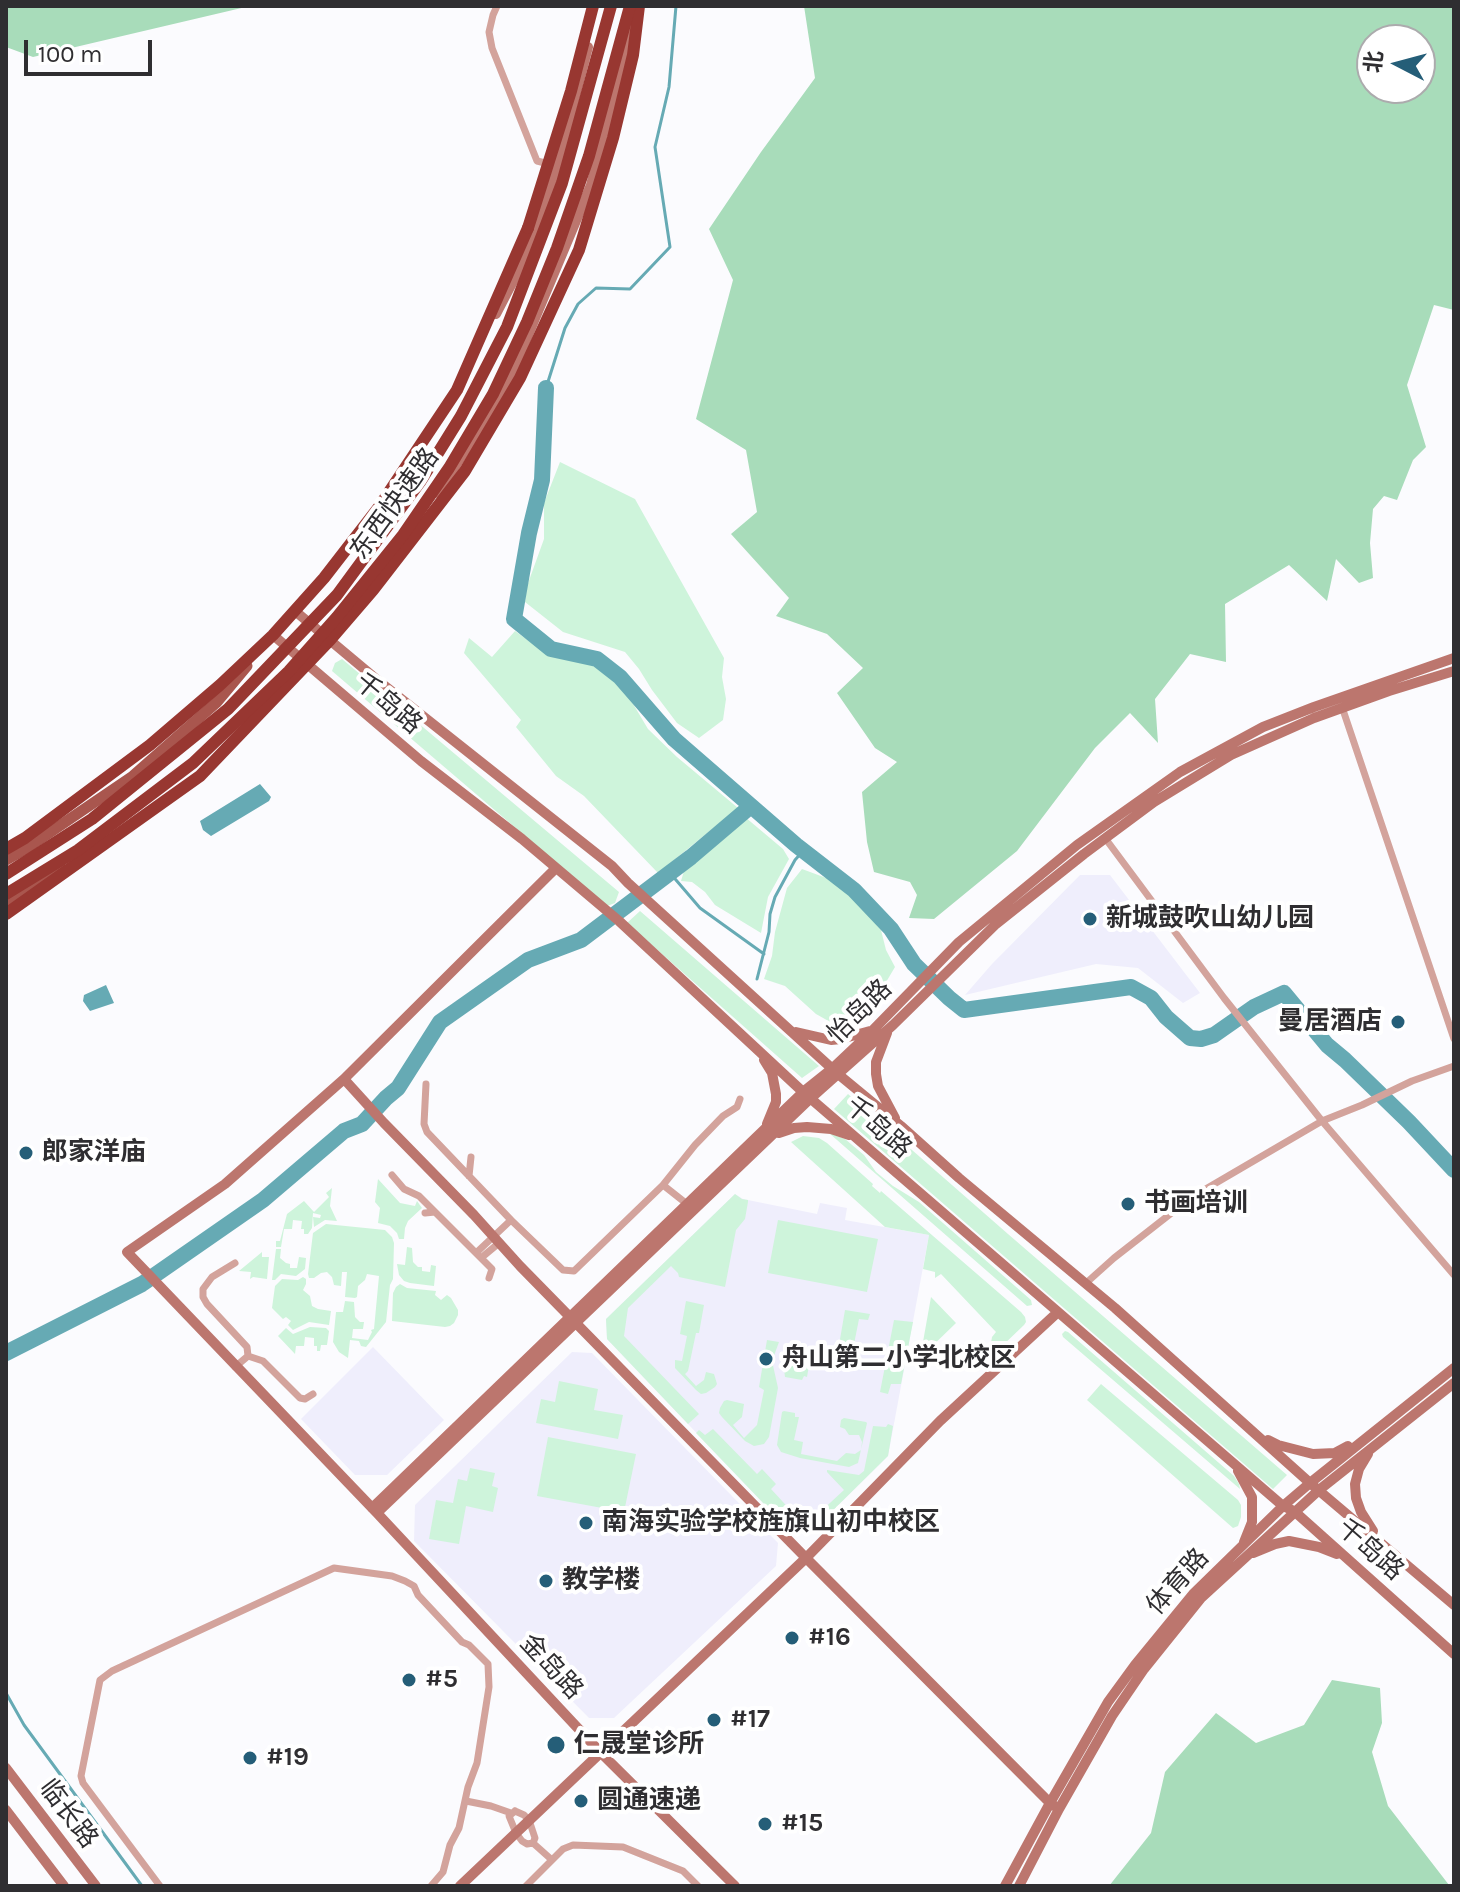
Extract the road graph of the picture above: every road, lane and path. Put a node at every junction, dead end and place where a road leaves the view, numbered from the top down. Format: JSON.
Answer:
{"nodes":[{"id":1,"x":497,"y":6,"type":"edge"},
{"id":2,"x":596,"y":6,"type":"edge"},
{"id":3,"x":611,"y":6,"type":"edge"},
{"id":4,"x":630,"y":6,"type":"edge"},
{"id":5,"x":638,"y":6,"type":"edge"},
{"id":6,"x":557,"y":166,"type":"junction"},
{"id":7,"x":594,"y":175,"type":"junction"},
{"id":8,"x":457,"y":390,"type":"junction"},
{"id":9,"x":295,"y":611,"type":"junction"},
{"id":10,"x":273,"y":635,"type":"junction"},
{"id":11,"x":330,"y":640,"type":"junction"},
{"id":12,"x":1454,"y":658,"type":"edge"},
{"id":13,"x":308,"y":664,"type":"junction"},
{"id":14,"x":1454,"y":671,"type":"edge"},
{"id":15,"x":1342,"y":707,"type":"junction"},
{"id":16,"x":1105,"y":838,"type":"junction"},
{"id":17,"x":6,"y":849,"type":"edge"},
{"id":18,"x":6,"y":860,"type":"edge"},
{"id":19,"x":555,"y":869,"type":"junction"},
{"id":20,"x":6,"y":874,"type":"edge"},
{"id":21,"x":6,"y":894,"type":"edge"},
{"id":22,"x":6,"y":901,"type":"edge"},
{"id":23,"x":6,"y":914,"type":"edge"},
{"id":24,"x":915,"y":996,"type":"junction"},
{"id":25,"x":893,"y":1025,"type":"junction"},
{"id":26,"x":875,"y":1028,"type":"junction"},
{"id":27,"x":792,"y":1031,"type":"junction"},
{"id":28,"x":1454,"y":1039,"type":"edge"},
{"id":29,"x":756,"y":1048,"type":"junction"},
{"id":30,"x":1454,"y":1066,"type":"edge"},
{"id":31,"x":836,"y":1071,"type":"junction"},
{"id":32,"x":344,"y":1079,"type":"junction"},
{"id":33,"x":426,"y":1084,"type":"dead end"},
{"id":34,"x":807,"y":1095,"type":"junction"},
{"id":35,"x":740,"y":1099,"type":"dead end"},
{"id":36,"x":1322,"y":1121,"type":"junction"},
{"id":37,"x":901,"y":1126,"type":"junction"},
{"id":38,"x":768,"y":1133,"type":"junction"},
{"id":39,"x":856,"y":1137,"type":"junction"},
{"id":40,"x":471,"y":1157,"type":"dead end"},
{"id":41,"x":392,"y":1175,"type":"dead end"},
{"id":42,"x":469,"y":1176,"type":"junction"},
{"id":43,"x":663,"y":1185,"type":"junction"},
{"id":44,"x":687,"y":1204,"type":"junction"},
{"id":45,"x":435,"y":1212,"type":"junction"},
{"id":46,"x":425,"y":1213,"type":"dead end"},
{"id":47,"x":511,"y":1220,"type":"junction"},
{"id":48,"x":496,"y":1240,"type":"junction"},
{"id":49,"x":479,"y":1255,"type":"junction"},
{"id":50,"x":235,"y":1263,"type":"dead end"},
{"id":51,"x":1454,"y":1275,"type":"edge"},
{"id":52,"x":489,"y":1278,"type":"dead end"},
{"id":53,"x":1085,"y":1284,"type":"junction"},
{"id":54,"x":1058,"y":1312,"type":"junction"},
{"id":55,"x":573,"y":1319,"type":"junction"},
{"id":56,"x":248,"y":1356,"type":"junction"},
{"id":57,"x":235,"y":1367,"type":"junction"},
{"id":58,"x":1454,"y":1368,"type":"edge"},
{"id":59,"x":1454,"y":1383,"type":"edge"},
{"id":60,"x":313,"y":1394,"type":"dead end"},
{"id":61,"x":1386,"y":1421,"type":"junction"},
{"id":62,"x":1251,"y":1430,"type":"junction"},
{"id":63,"x":1371,"y":1448,"type":"junction"},
{"id":64,"x":1233,"y":1463,"type":"junction"},
{"id":65,"x":1314,"y":1487,"type":"junction"},
{"id":66,"x":1288,"y":1509,"type":"junction"},
{"id":67,"x":375,"y":1511,"type":"junction"},
{"id":68,"x":1383,"y":1545,"type":"junction"},
{"id":69,"x":1246,"y":1549,"type":"junction"},
{"id":70,"x":1343,"y":1557,"type":"junction"},
{"id":71,"x":806,"y":1558,"type":"junction"},
{"id":72,"x":1454,"y":1605,"type":"edge"},
{"id":73,"x":1454,"y":1654,"type":"edge"},
{"id":74,"x":602,"y":1754,"type":"junction"},
{"id":75,"x":6,"y":1768,"type":"edge"},
{"id":76,"x":466,"y":1801,"type":"junction"},
{"id":77,"x":1054,"y":1806,"type":"junction"},
{"id":78,"x":6,"y":1810,"type":"edge"},
{"id":79,"x":511,"y":1813,"type":"junction"},
{"id":80,"x":529,"y":1820,"type":"junction"},
{"id":81,"x":516,"y":1833,"type":"junction"},
{"id":82,"x":533,"y":1843,"type":"junction"},
{"id":83,"x":552,"y":1860,"type":"junction"},
{"id":84,"x":64,"y":1886,"type":"edge"},
{"id":85,"x":96,"y":1886,"type":"edge"},
{"id":86,"x":160,"y":1886,"type":"edge"},
{"id":87,"x":431,"y":1886,"type":"edge"},
{"id":88,"x":460,"y":1886,"type":"edge"},
{"id":89,"x":526,"y":1886,"type":"edge"},
{"id":90,"x":698,"y":1886,"type":"edge"},
{"id":91,"x":735,"y":1886,"type":"edge"},
{"id":92,"x":1005,"y":1886,"type":"edge"},
{"id":93,"x":1019,"y":1886,"type":"edge"}],
"edges":[{"from":1,"to":6,"type":"street"},
{"from":2,"to":6,"type":"street"},
{"from":2,"to":8,"type":"highway","bridge":true},
{"from":3,"to":20,"type":"highway","name":"东西快速路","bridge":true},
{"from":4,"to":21,"type":"highway","name":"东西快速路","bridge":true},
{"from":5,"to":7,"type":"street"},
{"from":5,"to":11,"type":"highway"},
{"from":6,"to":7,"type":"street"},
{"from":6,"to":8,"type":"street"},
{"from":7,"to":11,"type":"street"},
{"from":8,"to":9,"type":"highway"},
{"from":9,"to":10,"type":"highway"},
{"from":9,"to":11,"type":"street","name":"千岛路"},
{"from":10,"to":13,"type":"street","name":"千岛路"},
{"from":10,"to":17,"type":"highway"},
{"from":10,"to":18,"type":"main road"},
{"from":11,"to":13,"type":"highway"},
{"from":11,"to":27,"type":"street","name":"千岛路"},
{"from":12,"to":24,"type":"street","name":"怡岛路"},
{"from":13,"to":19,"type":"street","name":"千岛路"},
{"from":13,"to":22,"type":"main road"},
{"from":13,"to":23,"type":"highway"},
{"from":14,"to":15,"type":"street"},
{"from":15,"to":16,"type":"street"},
{"from":15,"to":28,"type":"street"},
{"from":16,"to":24,"type":"street"},
{"from":16,"to":36,"type":"street"},
{"from":19,"to":29,"type":"street","name":"千岛路"},
{"from":19,"to":32,"type":"street"},
{"from":24,"to":25,"type":"street"},
{"from":24,"to":26,"type":"street","name":"怡岛路"},
{"from":25,"to":31,"type":"street"},
{"from":25,"to":37,"type":"street"},
{"from":26,"to":27,"type":"street"},
{"from":26,"to":31,"type":"street","name":"怡岛路"},
{"from":27,"to":31,"type":"street","name":"千岛路"},
{"from":29,"to":34,"type":"street","name":"千岛路"},
{"from":29,"to":38,"type":"street"},
{"from":30,"to":36,"type":"street"},
{"from":31,"to":34,"type":"street"},
{"from":31,"to":37,"type":"street","name":"千岛路"},
{"from":32,"to":48,"type":"street"},
{"from":32,"to":57,"type":"street","name":"金岛路"},
{"from":33,"to":42,"type":"street"},
{"from":34,"to":38,"type":"street"},
{"from":34,"to":39,"type":"street","name":"千岛路"},
{"from":35,"to":43,"type":"street"},
{"from":36,"to":51,"type":"street"},
{"from":36,"to":53,"type":"street"},
{"from":37,"to":53,"type":"street","name":"千岛路"},
{"from":38,"to":39,"type":"street"},
{"from":38,"to":44,"type":"street"},
{"from":38,"to":55,"type":"street"},
{"from":39,"to":54,"type":"street","name":"千岛路"},
{"from":40,"to":42,"type":"street"},
{"from":41,"to":45,"type":"street"},
{"from":42,"to":47,"type":"street"},
{"from":43,"to":44,"type":"street"},
{"from":43,"to":47,"type":"street"},
{"from":44,"to":55,"type":"street"},
{"from":45,"to":46,"type":"street"},
{"from":45,"to":49,"type":"street"},
{"from":47,"to":48,"type":"street"},
{"from":48,"to":49,"type":"street"},
{"from":48,"to":55,"type":"street"},
{"from":49,"to":52,"type":"street"},
{"from":50,"to":56,"type":"street"},
{"from":53,"to":62,"type":"street","name":"千岛路"},
{"from":54,"to":64,"type":"street","name":"千岛路"},
{"from":54,"to":71,"type":"street"},
{"from":55,"to":67,"type":"street"},
{"from":55,"to":71,"type":"street"},
{"from":56,"to":57,"type":"street"},
{"from":56,"to":60,"type":"street"},
{"from":57,"to":67,"type":"street","name":"金岛路"},
{"from":58,"to":61,"type":"street","name":"体育路"},
{"from":59,"to":63,"type":"street","name":"体育路"},
{"from":61,"to":62,"type":"street"},
{"from":61,"to":65,"type":"street","name":"体育路"},
{"from":62,"to":65,"type":"street","name":"千岛路"},
{"from":63,"to":65,"type":"street","name":"体育路"},
{"from":63,"to":68,"type":"street"},
{"from":64,"to":66,"type":"street","name":"千岛路"},
{"from":64,"to":69,"type":"street"},
{"from":65,"to":66,"type":"street","name":"体育路"},
{"from":65,"to":68,"type":"street","name":"千岛路"},
{"from":66,"to":69,"type":"street","name":"体育路"},
{"from":66,"to":70,"type":"street","name":"千岛路"},
{"from":67,"to":74,"type":"street","name":"金岛路"},
{"from":68,"to":72,"type":"street","name":"千岛路"},
{"from":69,"to":70,"type":"street"},
{"from":69,"to":77,"type":"street","name":"体育路"},
{"from":70,"to":73,"type":"street","name":"千岛路"},
{"from":71,"to":74,"type":"street"},
{"from":71,"to":77,"type":"street"},
{"from":74,"to":80,"type":"street"},
{"from":74,"to":91,"type":"street","name":"金岛路"},
{"from":75,"to":85,"type":"street","name":"临长路"},
{"from":76,"to":79,"type":"street"},
{"from":76,"to":86,"type":"street"},
{"from":76,"to":87,"type":"street"},
{"from":77,"to":92,"type":"street","name":"体育路"},
{"from":77,"to":93,"type":"street","name":"体育路"},
{"from":78,"to":84,"type":"street","name":"临长路"},
{"from":79,"to":80,"type":"street"},
{"from":79,"to":81,"type":"street"},
{"from":80,"to":81,"type":"street"},
{"from":80,"to":82,"type":"street"},
{"from":81,"to":82,"type":"street"},
{"from":81,"to":88,"type":"street"},
{"from":82,"to":83,"type":"street"},
{"from":83,"to":89,"type":"street"},
{"from":83,"to":90,"type":"street"}]}
